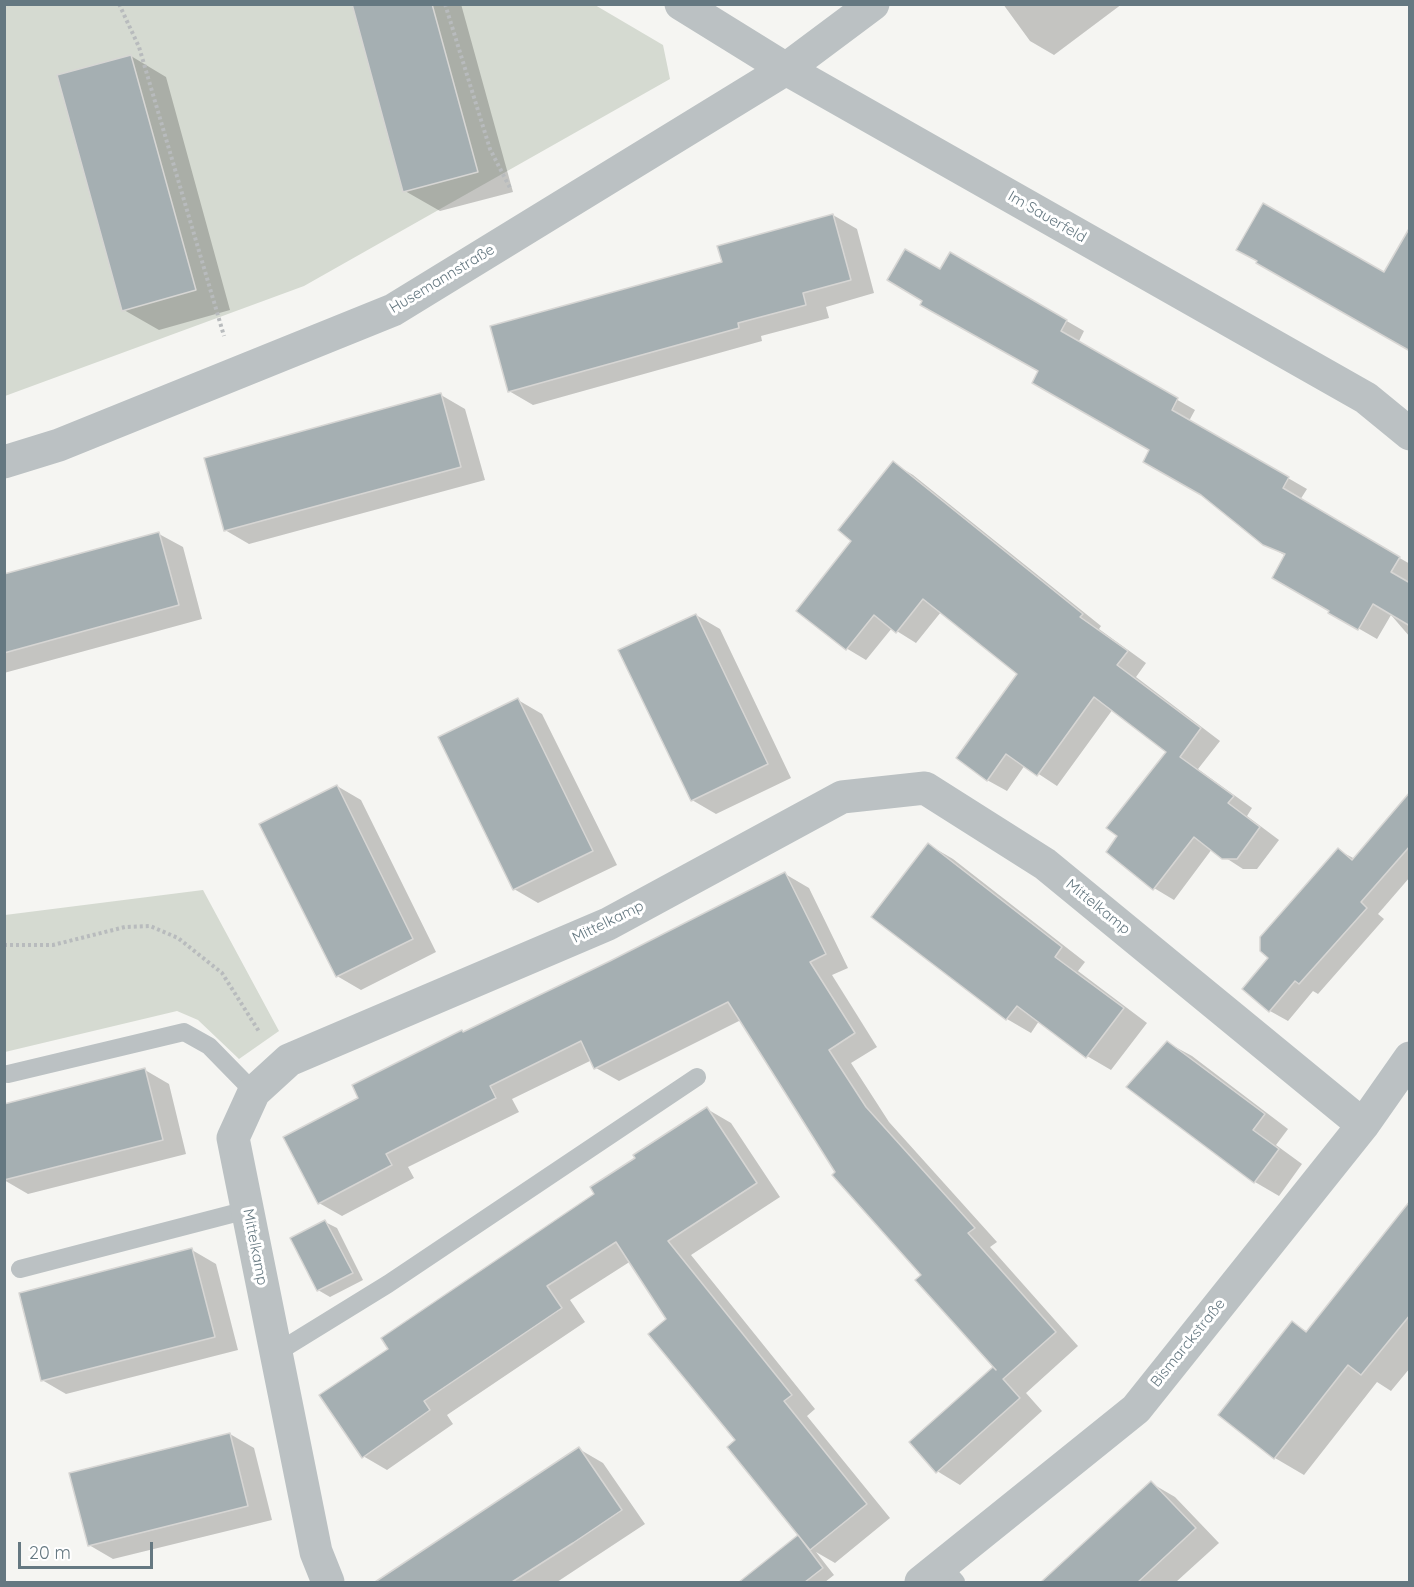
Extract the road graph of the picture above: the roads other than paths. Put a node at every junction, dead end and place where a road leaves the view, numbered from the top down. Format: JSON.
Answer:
{"nodes":[{"id":1,"x":681,"y":4,"type":"edge"},
{"id":2,"x":873,"y":4,"type":"edge"},
{"id":3,"x":786,"y":69,"type":"junction"},
{"id":4,"x":1410,"y":434,"type":"edge"},
{"id":5,"x":4,"y":462,"type":"edge"},
{"id":6,"x":1410,"y":1059,"type":"edge"},
{"id":7,"x":8,"y":1074,"type":"dead end"},
{"id":8,"x":697,"y":1077,"type":"dead end"},
{"id":9,"x":254,"y":1092,"type":"junction"},
{"id":10,"x":1363,"y":1125,"type":"junction"},
{"id":11,"x":248,"y":1210,"type":"junction"},
{"id":12,"x":20,"y":1269,"type":"dead end"},
{"id":13,"x":276,"y":1353,"type":"junction"},
{"id":14,"x":940,"y":1577,"type":"edge"},
{"id":15,"x":328,"y":1582,"type":"edge"}],
"edges":[{"from":1,"to":3,"type":"street","name":"Im Sauerfeld"},
{"from":2,"to":3,"type":"street","name":"Husemannstraße"},
{"from":3,"to":4,"type":"street","name":"Im Sauerfeld"},
{"from":3,"to":5,"type":"street","name":"Husemannstraße"},
{"from":6,"to":10,"type":"street","name":"Bismarckstraße"},
{"from":7,"to":9,"type":"lane"},
{"from":8,"to":13,"type":"lane"},
{"from":9,"to":10,"type":"street","name":"Mittelkamp"},
{"from":9,"to":11,"type":"street","name":"Mittelkamp"},
{"from":10,"to":14,"type":"street","name":"Bismarckstraße"},
{"from":11,"to":12,"type":"lane"},
{"from":11,"to":13,"type":"street","name":"Mittelkamp"},
{"from":13,"to":15,"type":"street","name":"Mittelkamp"}]}
